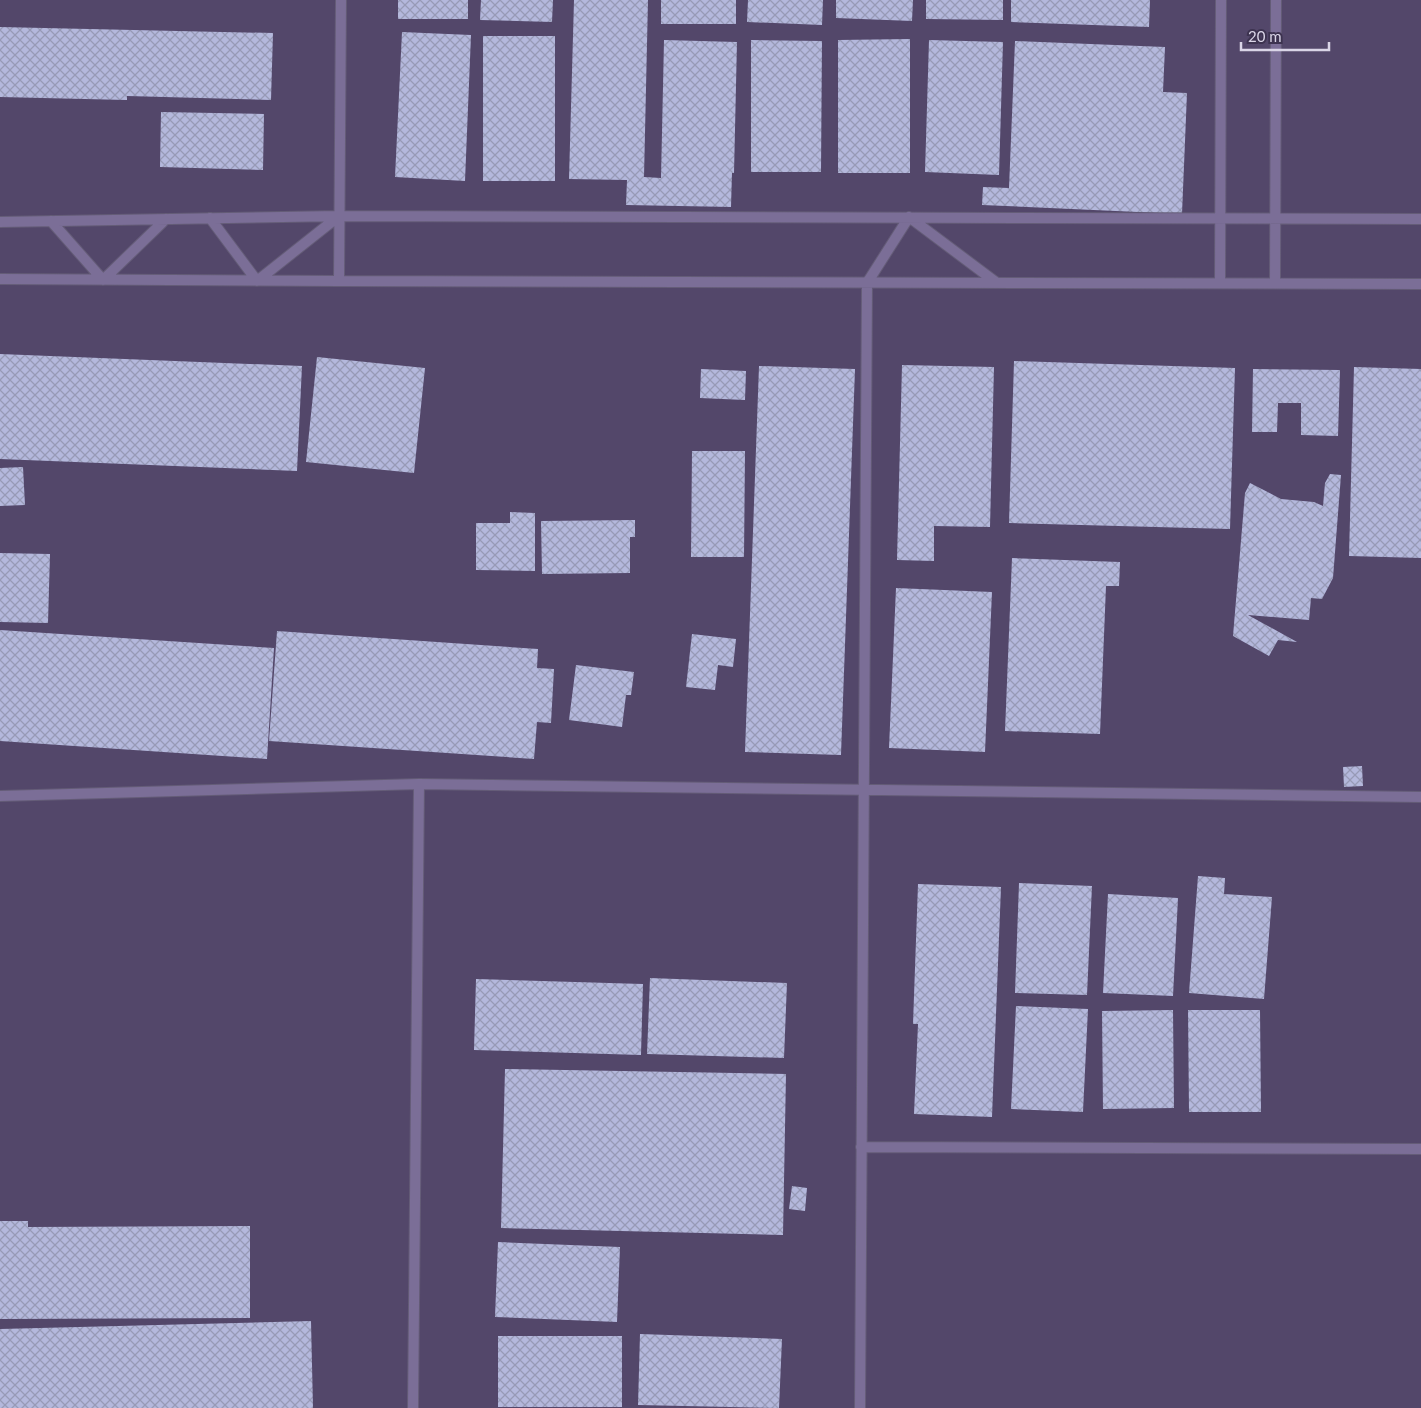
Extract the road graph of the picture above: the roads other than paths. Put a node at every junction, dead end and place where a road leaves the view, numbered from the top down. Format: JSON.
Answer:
{"nodes":[{"id":1,"x":341,"y":0,"type":"edge"},
{"id":2,"x":1221,"y":0,"type":"edge"},
{"id":3,"x":1276,"y":0,"type":"edge"},
{"id":4,"x":339,"y":216,"type":"junction"},
{"id":5,"x":210,"y":218,"type":"junction"},
{"id":6,"x":910,"y":218,"type":"junction"},
{"id":7,"x":1220,"y":218,"type":"junction"},
{"id":8,"x":1275,"y":218,"type":"junction"},
{"id":9,"x":166,"y":219,"type":"junction"},
{"id":10,"x":1421,"y":219,"type":"edge"},
{"id":11,"x":51,"y":221,"type":"junction"},
{"id":12,"x":0,"y":222,"type":"edge"},
{"id":13,"x":0,"y":279,"type":"edge"},
{"id":14,"x":103,"y":280,"type":"junction"},
{"id":15,"x":257,"y":281,"type":"junction"},
{"id":16,"x":339,"y":282,"type":"junction"},
{"id":17,"x":867,"y":283,"type":"junction"},
{"id":18,"x":997,"y":283,"type":"junction"},
{"id":19,"x":1220,"y":283,"type":"junction"},
{"id":20,"x":1274,"y":283,"type":"junction"},
{"id":21,"x":1421,"y":284,"type":"edge"},
{"id":22,"x":419,"y":784,"type":"junction"},
{"id":23,"x":864,"y":790,"type":"junction"},
{"id":24,"x":0,"y":796,"type":"edge"},
{"id":25,"x":1421,"y":797,"type":"edge"},
{"id":26,"x":862,"y":1147,"type":"junction"},
{"id":27,"x":1421,"y":1149,"type":"edge"},
{"id":28,"x":413,"y":1408,"type":"edge"},
{"id":29,"x":860,"y":1408,"type":"edge"}],
"edges":[{"from":1,"to":4,"type":"street"},
{"from":2,"to":7,"type":"street"},
{"from":3,"to":8,"type":"street"},
{"from":4,"to":5,"type":"street"},
{"from":4,"to":6,"type":"street"},
{"from":4,"to":15,"type":"street"},
{"from":4,"to":16,"type":"street"},
{"from":5,"to":9,"type":"street"},
{"from":5,"to":15,"type":"street"},
{"from":6,"to":7,"type":"street"},
{"from":6,"to":17,"type":"street"},
{"from":6,"to":18,"type":"street"},
{"from":7,"to":8,"type":"street"},
{"from":7,"to":19,"type":"street"},
{"from":8,"to":10,"type":"street"},
{"from":8,"to":20,"type":"street"},
{"from":9,"to":11,"type":"street"},
{"from":9,"to":14,"type":"street"},
{"from":11,"to":12,"type":"street"},
{"from":11,"to":14,"type":"street"},
{"from":13,"to":14,"type":"street"},
{"from":14,"to":15,"type":"street"},
{"from":15,"to":16,"type":"street"},
{"from":16,"to":17,"type":"street"},
{"from":17,"to":18,"type":"street"},
{"from":17,"to":23,"type":"street"},
{"from":18,"to":19,"type":"street"},
{"from":19,"to":20,"type":"street"},
{"from":20,"to":21,"type":"street"},
{"from":22,"to":23,"type":"street"},
{"from":22,"to":24,"type":"street"},
{"from":22,"to":28,"type":"street"},
{"from":23,"to":25,"type":"street"},
{"from":23,"to":26,"type":"street"},
{"from":26,"to":27,"type":"street"},
{"from":26,"to":29,"type":"street"}]}
